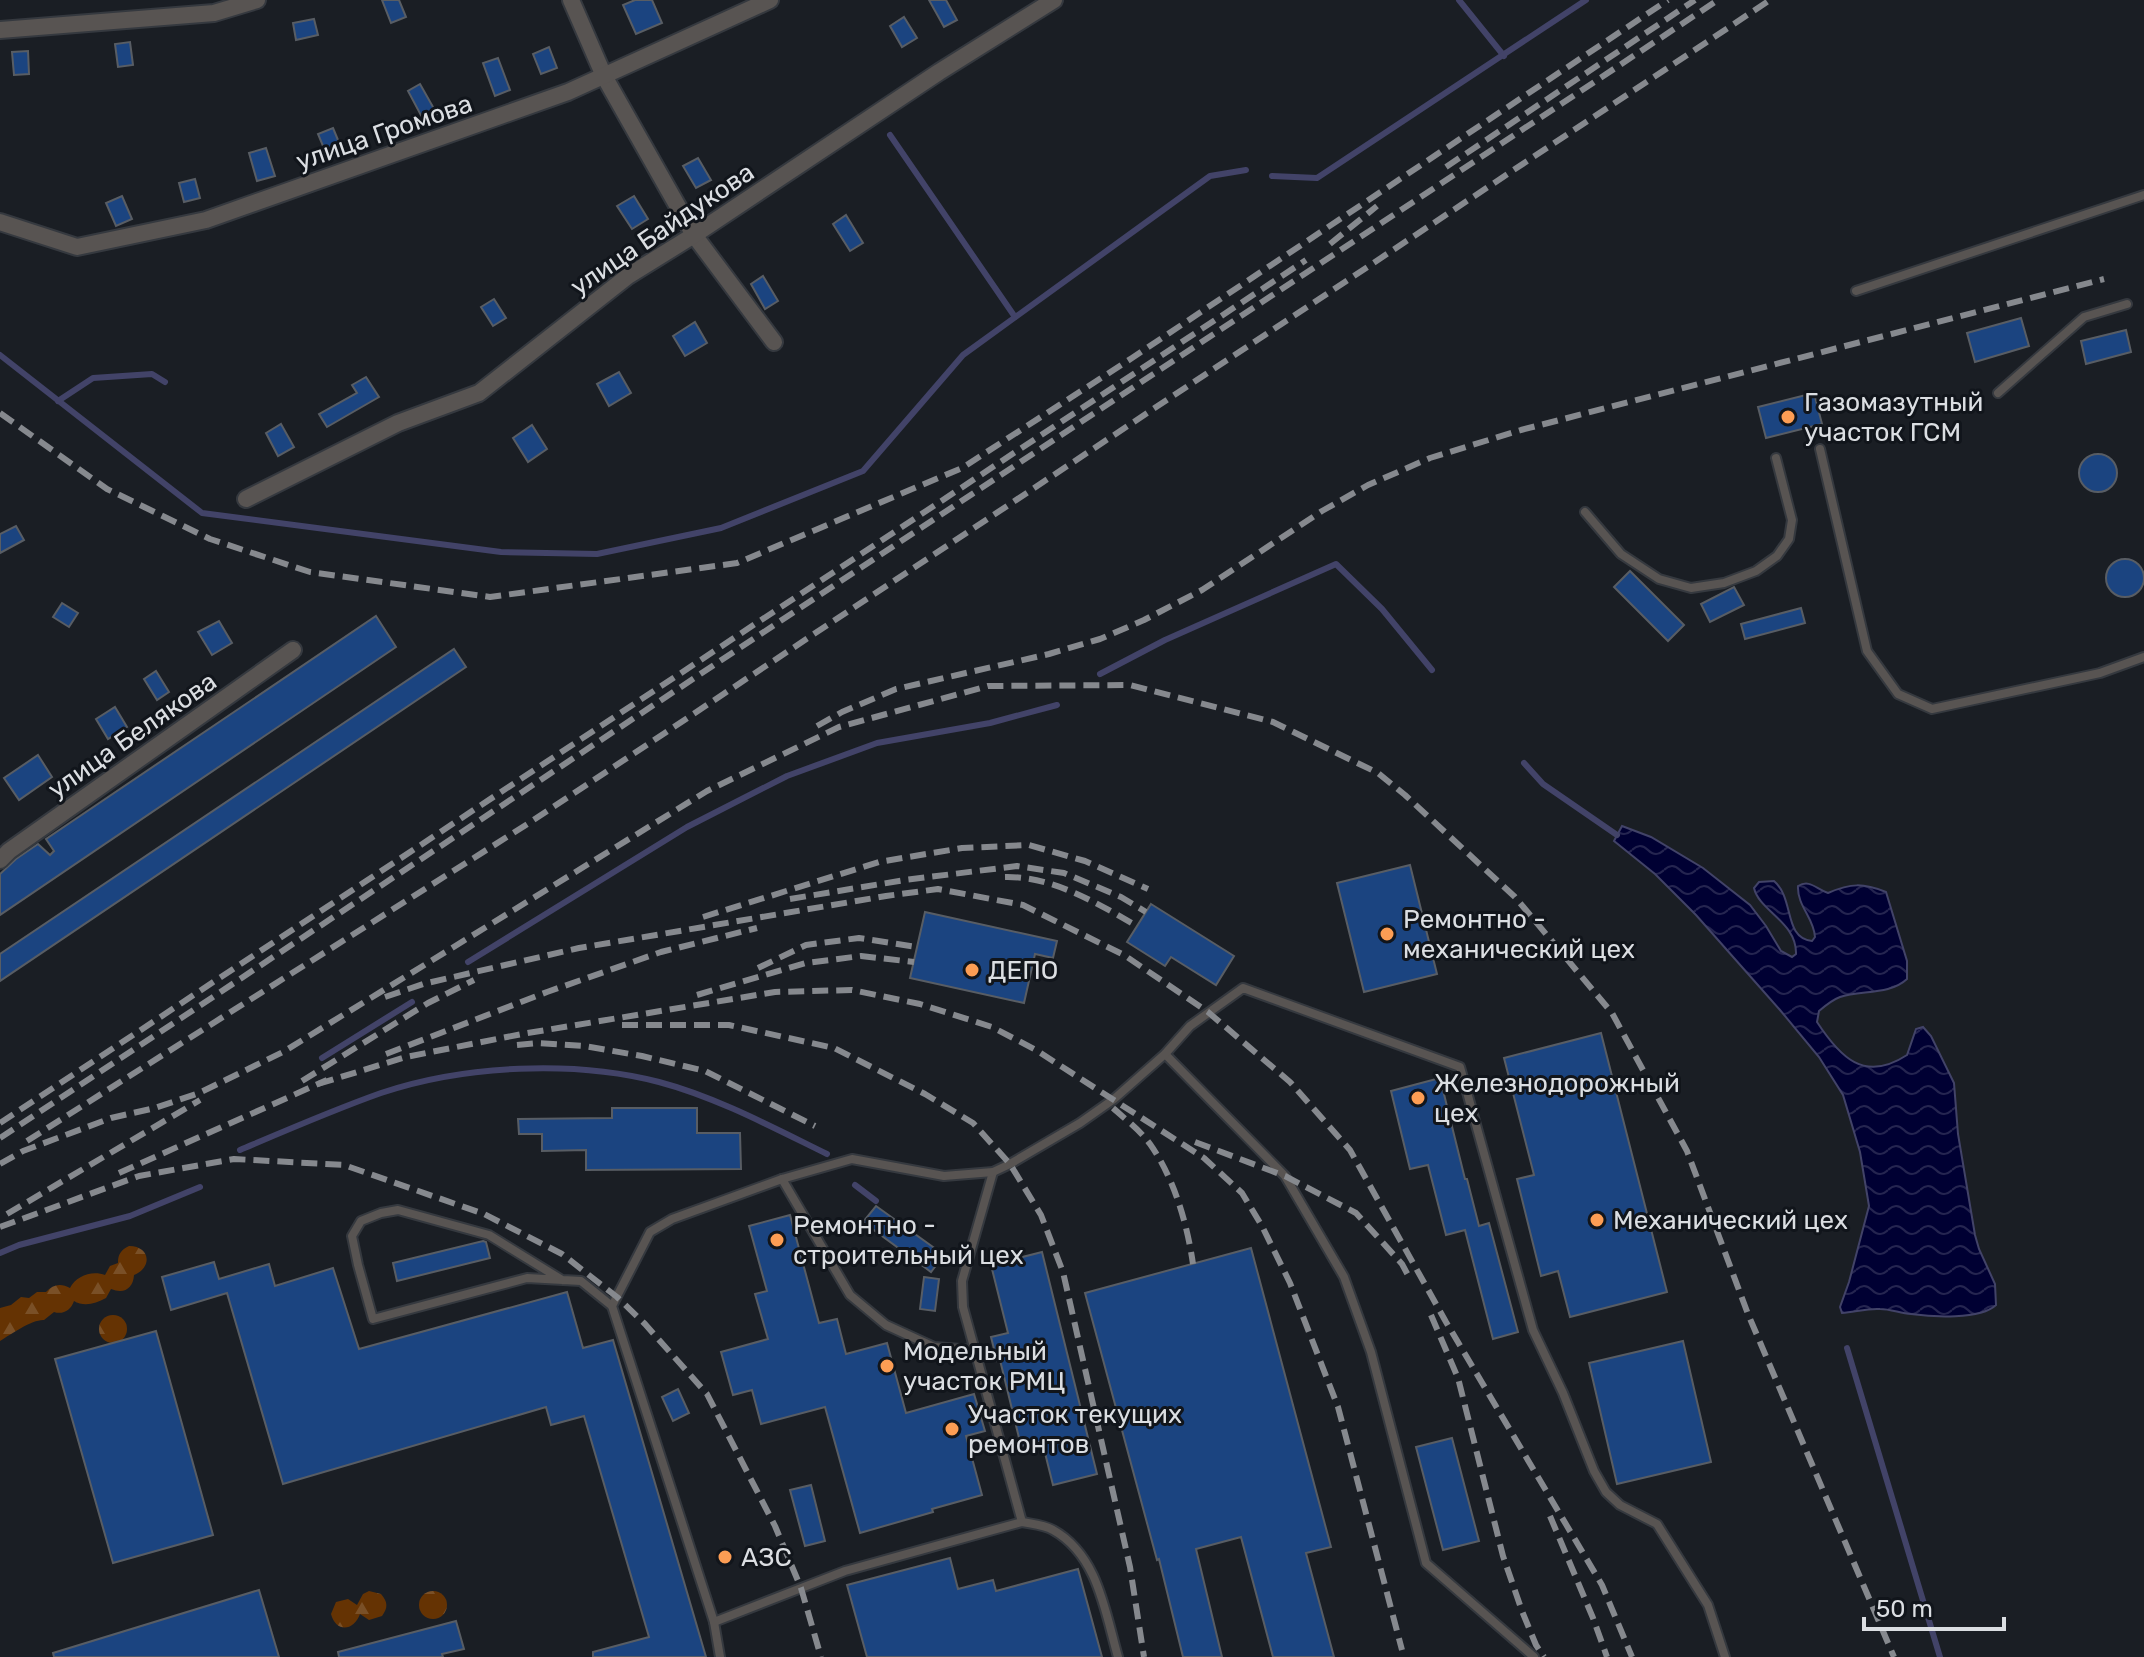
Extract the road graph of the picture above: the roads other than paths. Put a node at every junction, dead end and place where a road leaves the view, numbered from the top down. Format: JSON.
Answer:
{"nodes":[{"id":1,"x":257,"y":0,"type":"edge"},
{"id":2,"x":571,"y":0,"type":"edge"},
{"id":3,"x":770,"y":0,"type":"edge"},
{"id":4,"x":1054,"y":0,"type":"edge"},
{"id":5,"x":0,"y":30,"type":"edge"},
{"id":6,"x":604,"y":76,"type":"junction"},
{"id":7,"x":2144,"y":195,"type":"edge"},
{"id":8,"x":0,"y":222,"type":"edge"},
{"id":9,"x":694,"y":235,"type":"junction"},
{"id":10,"x":1856,"y":291,"type":"dead end"},
{"id":11,"x":2127,"y":304,"type":"dead end"},
{"id":12,"x":774,"y":342,"type":"dead end"},
{"id":13,"x":1998,"y":393,"type":"dead end"},
{"id":14,"x":1820,"y":449,"type":"dead end"},
{"id":15,"x":1776,"y":458,"type":"dead end"},
{"id":16,"x":246,"y":499,"type":"dead end"},
{"id":17,"x":1585,"y":512,"type":"dead end"},
{"id":18,"x":293,"y":650,"type":"dead end"},
{"id":19,"x":2144,"y":657,"type":"edge"},
{"id":20,"x":0,"y":860,"type":"edge"},
{"id":21,"x":1165,"y":1054,"type":"junction"},
{"id":22,"x":993,"y":1172,"type":"junction"},
{"id":23,"x":782,"y":1179,"type":"junction"},
{"id":24,"x":562,"y":1280,"type":"junction"},
{"id":25,"x":612,"y":1306,"type":"junction"},
{"id":26,"x":974,"y":1350,"type":"junction"},
{"id":27,"x":1022,"y":1522,"type":"junction"},
{"id":28,"x":714,"y":1622,"type":"junction"},
{"id":29,"x":720,"y":1657,"type":"edge"},
{"id":30,"x":1118,"y":1657,"type":"edge"},
{"id":31,"x":1534,"y":1657,"type":"edge"},
{"id":32,"x":1725,"y":1657,"type":"edge"}],
"edges":[{"from":1,"to":5,"type":"street"},
{"from":2,"to":6,"type":"street"},
{"from":3,"to":6,"type":"street","name":"улица Громова"},
{"from":4,"to":9,"type":"street","name":"улица Байдукова"},
{"from":6,"to":8,"type":"street","name":"улица Громова"},
{"from":6,"to":9,"type":"street"},
{"from":7,"to":10,"type":"lane"},
{"from":9,"to":12,"type":"street"},
{"from":9,"to":16,"type":"street","name":"улица Байдукова"},
{"from":11,"to":13,"type":"lane"},
{"from":14,"to":19,"type":"lane"},
{"from":15,"to":17,"type":"lane"},
{"from":18,"to":20,"type":"street","name":"улица Белякова"},
{"from":21,"to":22,"type":"lane"},
{"from":21,"to":31,"type":"lane"},
{"from":21,"to":32,"type":"lane"},
{"from":22,"to":23,"type":"lane"},
{"from":22,"to":26,"type":"lane"},
{"from":23,"to":25,"type":"lane"},
{"from":23,"to":26,"type":"lane"},
{"from":24,"to":24,"type":"lane"},
{"from":24,"to":25,"type":"lane"},
{"from":25,"to":28,"type":"lane"},
{"from":26,"to":27,"type":"lane"},
{"from":27,"to":28,"type":"lane"},
{"from":27,"to":30,"type":"lane"},
{"from":28,"to":29,"type":"lane"}]}
